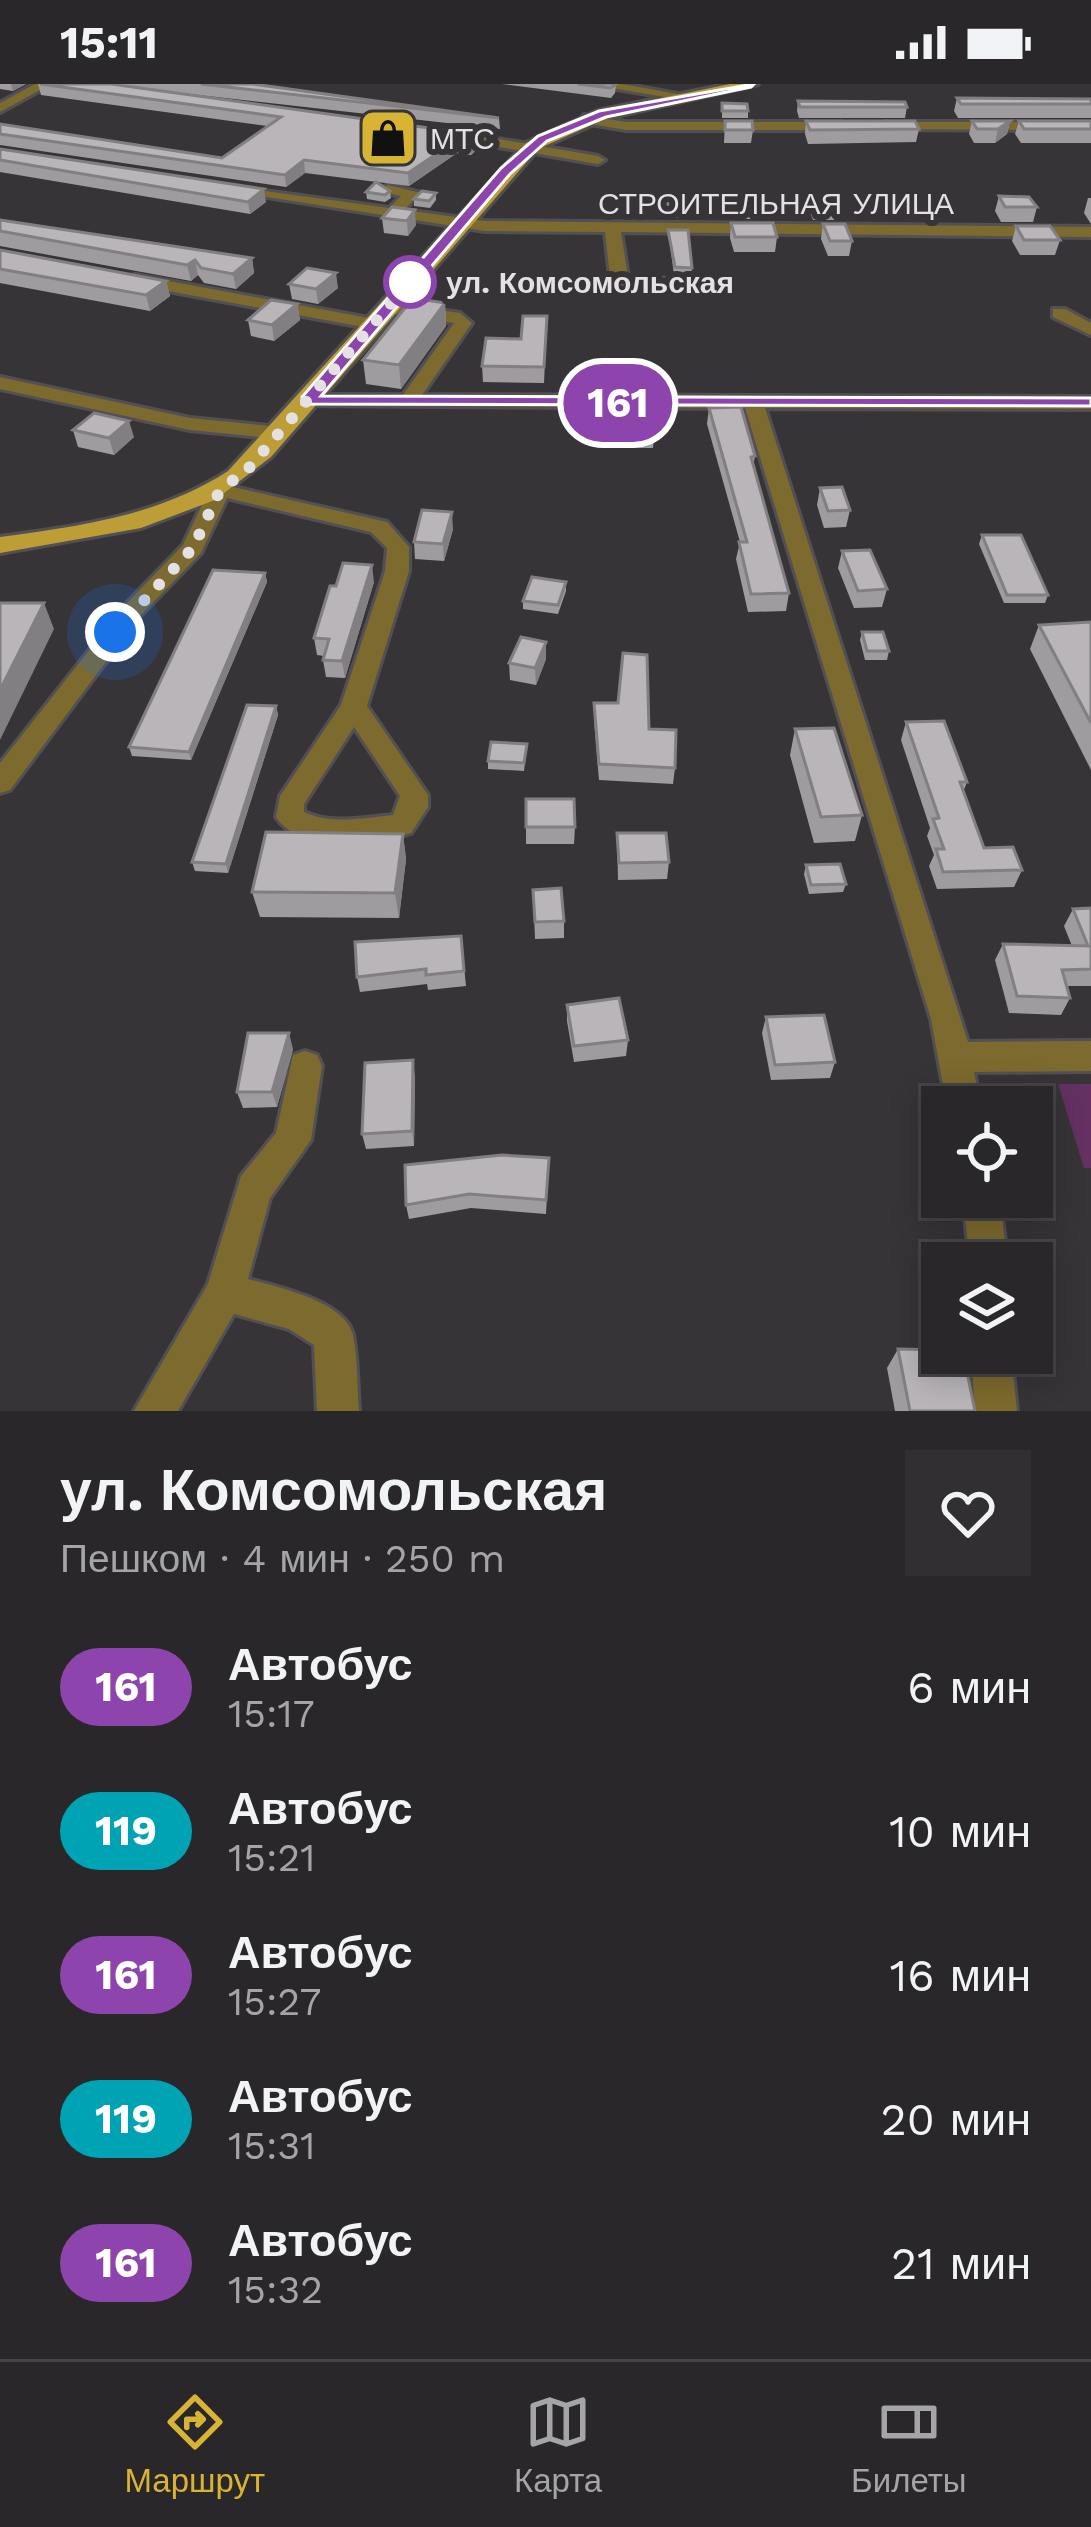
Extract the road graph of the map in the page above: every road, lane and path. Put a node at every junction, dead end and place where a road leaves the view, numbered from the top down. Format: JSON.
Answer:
{"nodes":[{"id":1,"x":45,"y":84,"type":"edge"},
{"id":2,"x":593,"y":84,"type":"edge"},
{"id":3,"x":751,"y":84,"type":"edge"},
{"id":4,"x":678,"y":90,"type":"edge"},
{"id":5,"x":0,"y":108,"type":"edge"},
{"id":6,"x":584,"y":119,"type":"junction"},
{"id":7,"x":1091,"y":126,"type":"edge"},
{"id":8,"x":417,"y":130,"type":"edge"},
{"id":9,"x":532,"y":146,"type":"junction"},
{"id":10,"x":598,"y":160,"type":"dead end"},
{"id":11,"x":204,"y":186,"type":"edge"},
{"id":12,"x":388,"y":189,"type":"edge"},
{"id":13,"x":392,"y":213,"type":"junction"},
{"id":14,"x":461,"y":223,"type":"junction"},
{"id":15,"x":613,"y":228,"type":"junction"},
{"id":16,"x":1091,"y":232,"type":"edge"},
{"id":17,"x":117,"y":277,"type":"edge"},
{"id":18,"x":715,"y":286,"type":"dead end"},
{"id":19,"x":1059,"y":313,"type":"dead end"},
{"id":20,"x":381,"y":316,"type":"junction"},
{"id":21,"x":1091,"y":330,"type":"edge"},
{"id":22,"x":0,"y":383,"type":"edge"},
{"id":23,"x":308,"y":401,"type":"junction"},
{"id":24,"x":408,"y":402,"type":"junction"},
{"id":25,"x":1091,"y":403,"type":"edge"},
{"id":26,"x":754,"y":404,"type":"junction"},
{"id":27,"x":280,"y":433,"type":"junction"},
{"id":28,"x":220,"y":490,"type":"junction"},
{"id":29,"x":0,"y":545,"type":"edge"},
{"id":30,"x":355,"y":707,"type":"junction"},
{"id":31,"x":0,"y":783,"type":"edge"},
{"id":32,"x":1091,"y":1056,"type":"edge"},
{"id":33,"x":955,"y":1057,"type":"junction"},
{"id":34,"x":305,"y":1066,"type":"dead end"},
{"id":35,"x":960,"y":1086,"type":"edge"},
{"id":36,"x":225,"y":1292,"type":"junction"},
{"id":37,"x":993,"y":1374,"type":"edge"},
{"id":38,"x":155,"y":1411,"type":"edge"},
{"id":39,"x":338,"y":1411,"type":"edge"},
{"id":40,"x":996,"y":1411,"type":"edge"}],
"edges":[{"from":1,"to":5,"type":"street"},
{"from":2,"to":4,"type":"street"},
{"from":3,"to":4,"type":"main road"},
{"from":4,"to":6,"type":"main road"},
{"from":6,"to":7,"type":"street"},
{"from":6,"to":9,"type":"main road"},
{"from":8,"to":9,"type":"street"},
{"from":9,"to":10,"type":"street"},
{"from":9,"to":14,"type":"main road"},
{"from":11,"to":13,"type":"street"},
{"from":12,"to":13,"type":"street"},
{"from":13,"to":14,"type":"street"},
{"from":14,"to":15,"type":"street","name":"СТРОИТЕЛЬНАЯ УЛИЦА"},
{"from":14,"to":20,"type":"main road"},
{"from":15,"to":16,"type":"street","name":"СТРОИТЕЛЬНАЯ УЛИЦА"},
{"from":15,"to":18,"type":"street"},
{"from":17,"to":20,"type":"street"},
{"from":19,"to":21,"type":"street"},
{"from":20,"to":23,"type":"main road"},
{"from":20,"to":24,"type":"street"},
{"from":22,"to":27,"type":"street"},
{"from":23,"to":24,"type":"street"},
{"from":23,"to":27,"type":"main road"},
{"from":24,"to":26,"type":"street"},
{"from":25,"to":26,"type":"street"},
{"from":26,"to":33,"type":"street"},
{"from":27,"to":28,"type":"main road"},
{"from":28,"to":29,"type":"main road"},
{"from":28,"to":30,"type":"street"},
{"from":28,"to":31,"type":"street"},
{"from":30,"to":30,"type":"street"},
{"from":32,"to":33,"type":"street"},
{"from":33,"to":35,"type":"street"},
{"from":34,"to":36,"type":"street"},
{"from":36,"to":38,"type":"street"},
{"from":36,"to":39,"type":"street"},
{"from":37,"to":40,"type":"street"}]}
